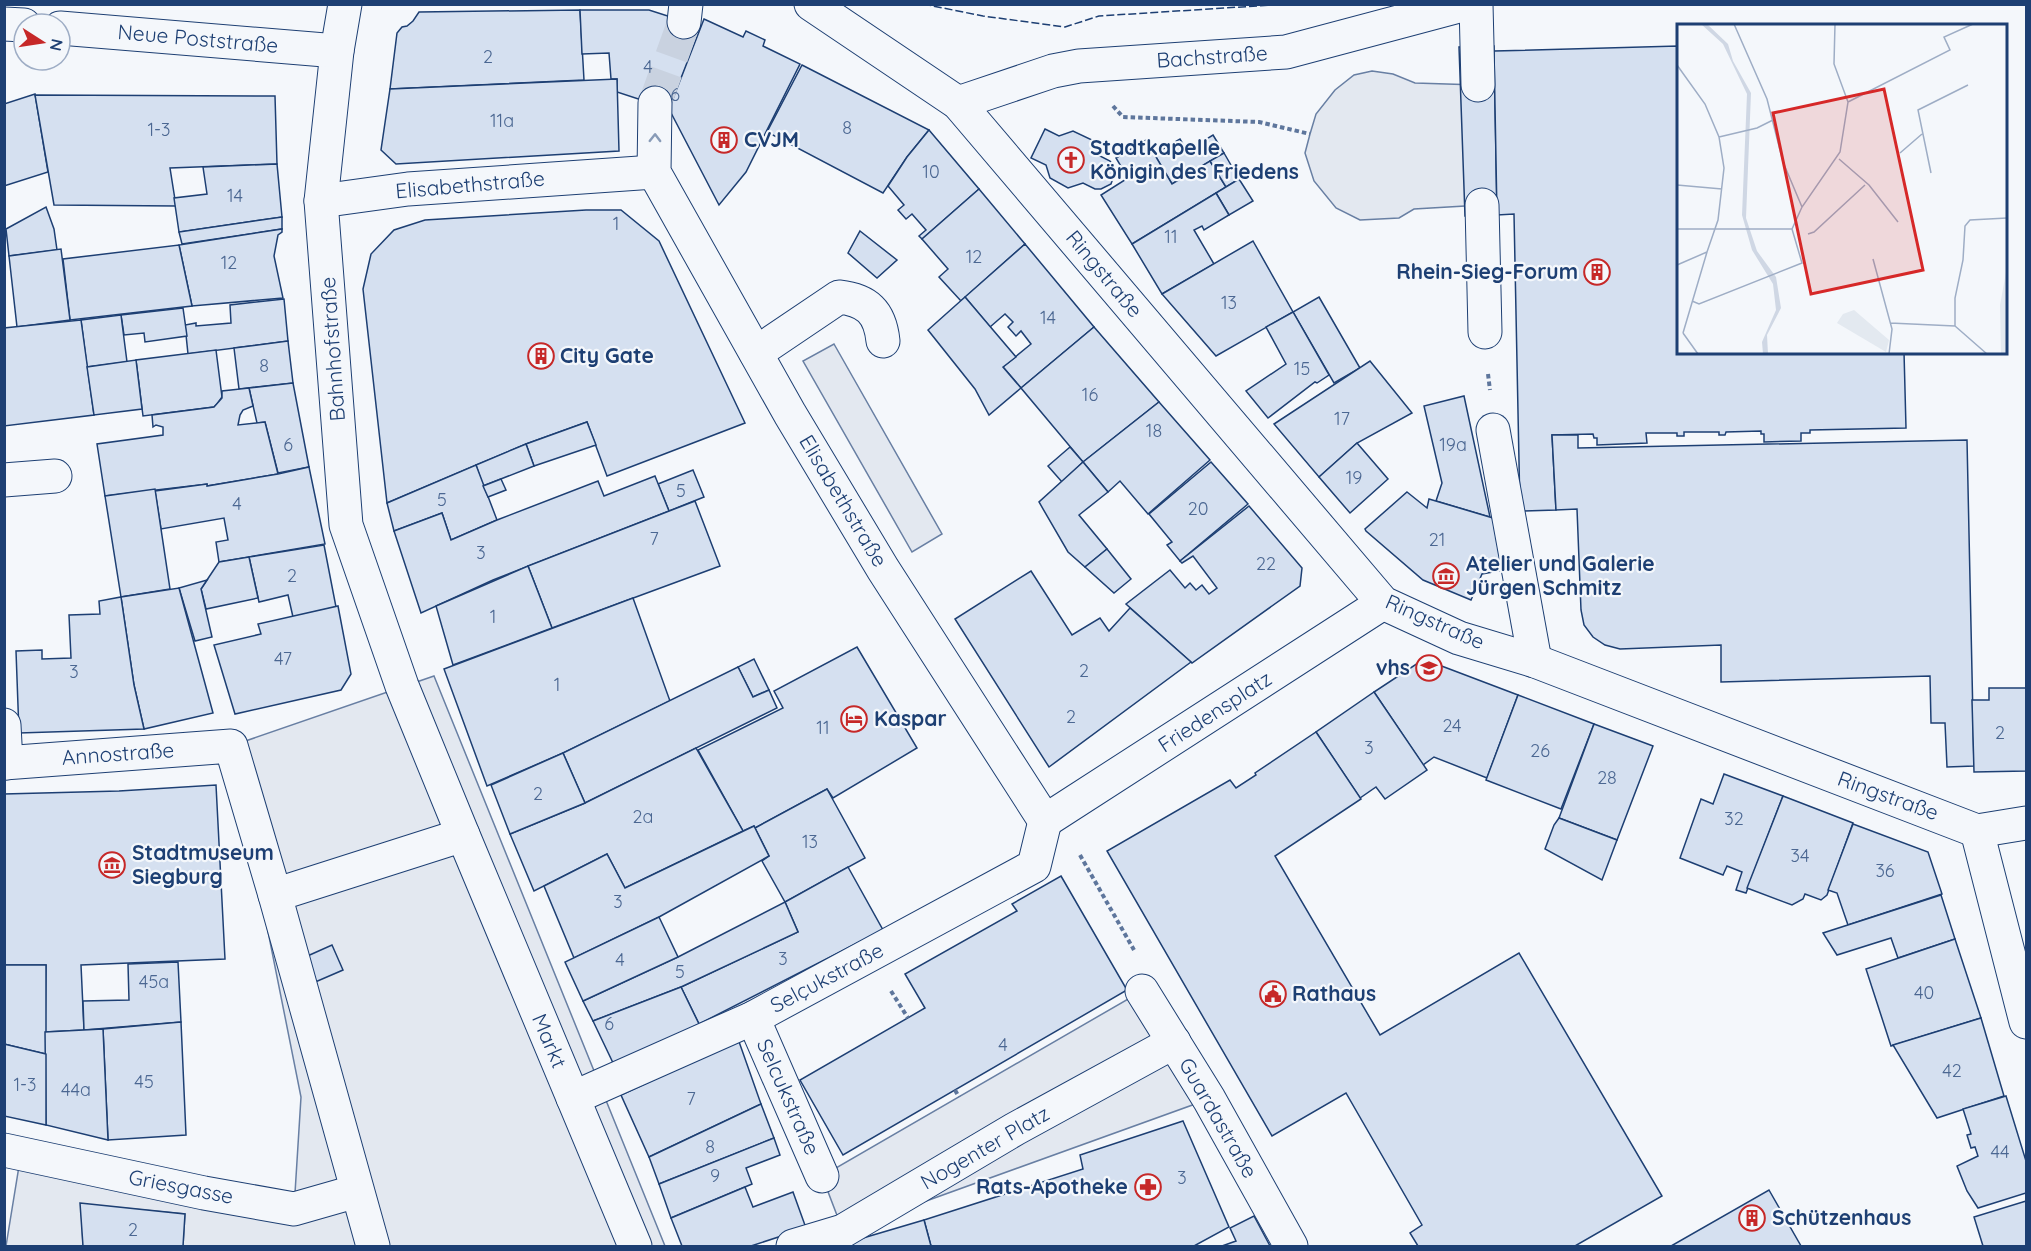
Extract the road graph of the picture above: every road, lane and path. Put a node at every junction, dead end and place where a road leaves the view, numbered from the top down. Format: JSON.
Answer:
{"nodes":[{"id":1,"x":345,"y":4,"type":"edge"},
{"id":2,"x":812,"y":4,"type":"edge"},
{"id":3,"x":1466,"y":4,"type":"edge"},
{"id":4,"x":1476,"y":4,"type":"edge"},
{"id":5,"x":72,"y":29,"type":"edge"},
{"id":6,"x":337,"y":51,"type":"junction"},
{"id":7,"x":1079,"y":66,"type":"junction"},
{"id":8,"x":1478,"y":85,"type":"dead end"},
{"id":9,"x":655,"y":103,"type":"tunnel mouth"},
{"id":10,"x":957,"y":103,"type":"junction"},
{"id":11,"x":1310,"y":134,"type":"dead end"},
{"id":12,"x":654,"y":172,"type":"junction"},
{"id":13,"x":321,"y":201,"type":"junction"},
{"id":14,"x":1482,"y":205,"type":"dead end"},
{"id":15,"x":1485,"y":332,"type":"joint"},
{"id":16,"x":883,"y":341,"type":"dead end"},
{"id":17,"x":756,"y":353,"type":"junction"},
{"id":18,"x":1492,"y":430,"type":"joint"},
{"id":19,"x":55,"y":476,"type":"dead end"},
{"id":20,"x":4,"y":480,"type":"edge"},
{"id":21,"x":1383,"y":603,"type":"junction"},
{"id":22,"x":1535,"y":661,"type":"junction"},
{"id":23,"x":402,"y":686,"type":"joint"},
{"id":24,"x":4,"y":725,"type":"edge"},
{"id":25,"x":5,"y":763,"type":"edge"},
{"id":26,"x":1051,"y":818,"type":"junction"},
{"id":27,"x":2026,"y":823,"type":"edge"},
{"id":28,"x":1977,"y":831,"type":"junction"},
{"id":29,"x":462,"y":836,"type":"junction"},
{"id":30,"x":275,"y":894,"type":"junction"},
{"id":31,"x":1142,"y":991,"type":"joint"},
{"id":32,"x":898,"y":1003,"type":"dead end"},
{"id":33,"x":753,"y":1018,"type":"junction"},
{"id":34,"x":908,"y":1018,"type":"dead end"},
{"id":35,"x":2026,"y":1022,"type":"edge"},
{"id":36,"x":1174,"y":1042,"type":"junction"},
{"id":37,"x":954,"y":1090,"type":"dead end"},
{"id":38,"x":959,"y":1097,"type":"dead end"},
{"id":39,"x":573,"y":1098,"type":"junction"},
{"id":40,"x":4,"y":1150,"type":"edge"},
{"id":41,"x":822,"y":1176,"type":"dead end"},
{"id":42,"x":357,"y":1191,"type":"junction"},
{"id":43,"x":373,"y":1246,"type":"edge"},
{"id":44,"x":635,"y":1246,"type":"edge"},
{"id":45,"x":793,"y":1246,"type":"edge"},
{"id":46,"x":1291,"y":1246,"type":"edge"}],
"edges":[{"from":1,"to":6,"type":"street","name":"Bahnhofstraße"},
{"from":2,"to":10,"type":"street","name":"Ringstraße"},
{"from":3,"to":7,"type":"street","name":"Bachstraße"},
{"from":4,"to":8,"type":"street"},
{"from":5,"to":6,"type":"street","name":"Neue Poststraße"},
{"from":6,"to":13,"type":"street","name":"Bahnhofstraße"},
{"from":7,"to":10,"type":"street","name":"Bachstraße"},
{"from":7,"to":11,"type":"path"},
{"from":12,"to":9,"type":"street","one_way":true},
{"from":10,"to":21,"type":"street","name":"Ringstraße"},
{"from":12,"to":13,"type":"street","name":"Elisabethstraße"},
{"from":12,"to":17,"type":"street","name":"Elisabethstraße"},
{"from":13,"to":23,"type":"street","name":"Bahnhofstraße"},
{"from":14,"to":15,"type":"street"},
{"from":15,"to":18,"type":"path"},
{"from":16,"to":17,"type":"street"},
{"from":17,"to":26,"type":"street","name":"Elisabethstraße"},
{"from":18,"to":22,"type":"street"},
{"from":19,"to":20,"type":"street"},
{"from":21,"to":22,"type":"street","name":"Ringstraße"},
{"from":21,"to":26,"type":"street","name":"Friedensplatz"},
{"from":22,"to":28,"type":"street","name":"Ringstraße"},
{"from":23,"to":29,"type":"street","name":"Markt"},
{"from":24,"to":25,"type":"street"},
{"from":25,"to":30,"type":"street","name":"Annostraße"},
{"from":26,"to":31,"type":"path"},
{"from":26,"to":33,"type":"street","name":"Selçukstraße"},
{"from":27,"to":28,"type":"street"},
{"from":28,"to":35,"type":"street"},
{"from":29,"to":30,"type":"street"},
{"from":29,"to":39,"type":"street","name":"Markt"},
{"from":30,"to":42,"type":"street"},
{"from":31,"to":36,"type":"street","name":"Guardastraße"},
{"from":32,"to":34,"type":"path"},
{"from":33,"to":39,"type":"street","name":"Selçukstraße"},
{"from":33,"to":41,"type":"street","name":"Selcukstraße"},
{"from":36,"to":45,"type":"street","name":"Nogenter Platz"},
{"from":36,"to":46,"type":"street","name":"Guardastraße"},
{"from":37,"to":38,"type":"path"},
{"from":39,"to":44,"type":"street","name":"Markt"},
{"from":40,"to":42,"type":"street","name":"Griesgasse"},
{"from":42,"to":43,"type":"street"}]}
